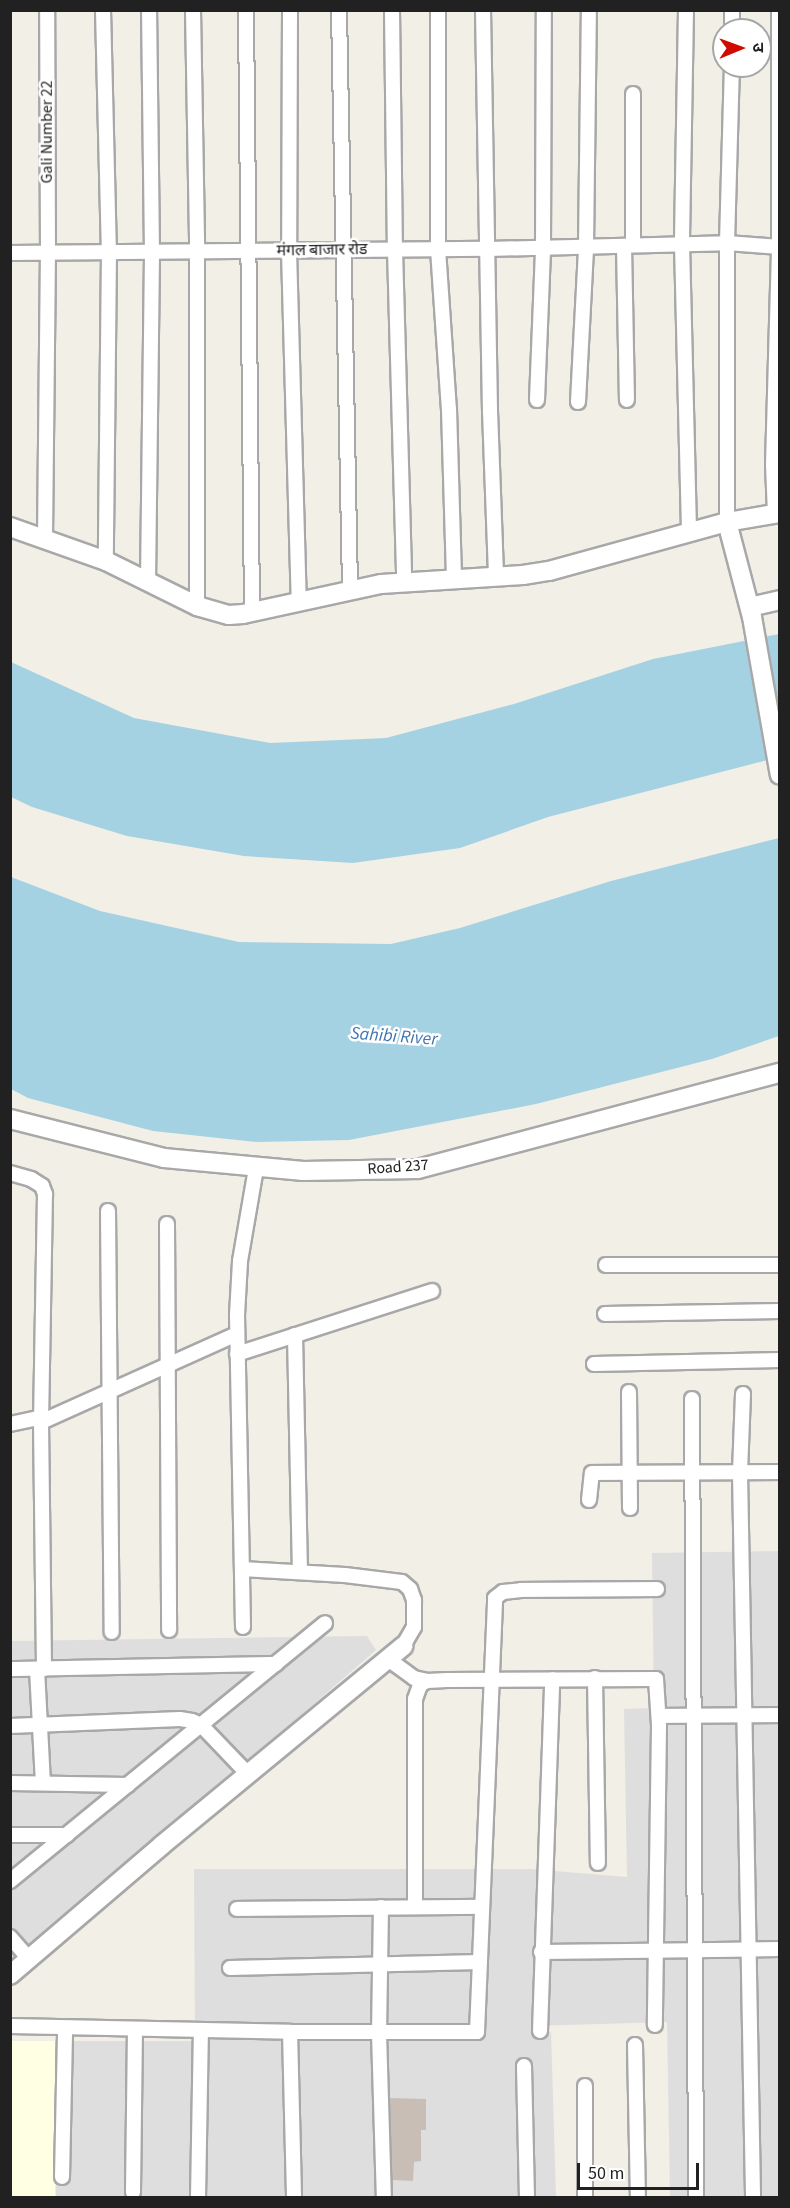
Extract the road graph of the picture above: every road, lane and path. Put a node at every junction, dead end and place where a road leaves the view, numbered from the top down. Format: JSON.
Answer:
{"nodes":[{"id":1,"x":47,"y":10,"type":"edge"},
{"id":2,"x":103,"y":10,"type":"edge"},
{"id":3,"x":149,"y":10,"type":"edge"},
{"id":4,"x":193,"y":10,"type":"edge"},
{"id":5,"x":246,"y":10,"type":"edge"},
{"id":6,"x":290,"y":10,"type":"edge"},
{"id":7,"x":339,"y":10,"type":"edge"},
{"id":8,"x":392,"y":10,"type":"edge"},
{"id":9,"x":438,"y":10,"type":"edge"},
{"id":10,"x":483,"y":10,"type":"edge"},
{"id":11,"x":544,"y":10,"type":"edge"},
{"id":12,"x":589,"y":10,"type":"edge"},
{"id":13,"x":686,"y":10,"type":"edge"},
{"id":14,"x":779,"y":10,"type":"edge"},
{"id":15,"x":732,"y":78,"type":"edge"},
{"id":16,"x":633,"y":94,"type":"dead end"},
{"id":17,"x":727,"y":243,"type":"junction"},
{"id":18,"x":682,"y":244,"type":"junction"},
{"id":19,"x":628,"y":245,"type":"junction"},
{"id":20,"x":586,"y":247,"type":"junction"},
{"id":21,"x":779,"y":247,"type":"edge"},
{"id":22,"x":543,"y":248,"type":"junction"},
{"id":23,"x":438,"y":249,"type":"junction"},
{"id":24,"x":488,"y":249,"type":"junction"},
{"id":25,"x":289,"y":250,"type":"junction"},
{"id":26,"x":344,"y":250,"type":"junction"},
{"id":27,"x":395,"y":250,"type":"junction"},
{"id":28,"x":197,"y":251,"type":"junction"},
{"id":29,"x":250,"y":251,"type":"junction"},
{"id":30,"x":109,"y":252,"type":"junction"},
{"id":31,"x":152,"y":252,"type":"junction"},
{"id":32,"x":10,"y":253,"type":"edge"},
{"id":33,"x":48,"y":253,"type":"junction"},
{"id":34,"x":537,"y":400,"type":"dead end"},
{"id":35,"x":627,"y":400,"type":"dead end"},
{"id":36,"x":578,"y":402,"type":"dead end"},
{"id":37,"x":777,"y":513,"type":"edge"},
{"id":38,"x":727,"y":522,"type":"junction"},
{"id":39,"x":10,"y":526,"type":"edge"},
{"id":40,"x":689,"y":532,"type":"junction"},
{"id":41,"x":45,"y":537,"type":"junction"},
{"id":42,"x":106,"y":561,"type":"junction"},
{"id":43,"x":496,"y":577,"type":"junction"},
{"id":44,"x":454,"y":578,"type":"junction"},
{"id":45,"x":148,"y":582,"type":"junction"},
{"id":46,"x":404,"y":582,"type":"junction"},
{"id":47,"x":350,"y":590,"type":"junction"},
{"id":48,"x":780,"y":600,"type":"edge"},
{"id":49,"x":299,"y":602,"type":"junction"},
{"id":50,"x":197,"y":606,"type":"junction"},
{"id":51,"x":252,"y":612,"type":"junction"},
{"id":52,"x":751,"y":612,"type":"junction"},
{"id":53,"x":780,"y":775,"type":"edge"},
{"id":54,"x":780,"y":1073,"type":"edge"},
{"id":55,"x":10,"y":1119,"type":"edge"},
{"id":56,"x":256,"y":1168,"type":"junction"},
{"id":57,"x":10,"y":1173,"type":"edge"},
{"id":58,"x":108,"y":1211,"type":"dead end"},
{"id":59,"x":166,"y":1224,"type":"dead end"},
{"id":60,"x":606,"y":1265,"type":"dead end"},
{"id":61,"x":780,"y":1265,"type":"edge"},
{"id":62,"x":432,"y":1292,"type":"dead end"},
{"id":63,"x":780,"y":1311,"type":"edge"},
{"id":64,"x":605,"y":1314,"type":"dead end"},
{"id":65,"x":237,"y":1334,"type":"junction"},
{"id":66,"x":295,"y":1335,"type":"junction"},
{"id":67,"x":237,"y":1354,"type":"junction"},
{"id":68,"x":780,"y":1360,"type":"edge"},
{"id":69,"x":594,"y":1364,"type":"dead end"},
{"id":70,"x":167,"y":1365,"type":"junction"},
{"id":71,"x":110,"y":1391,"type":"junction"},
{"id":72,"x":629,"y":1392,"type":"dead end"},
{"id":73,"x":743,"y":1394,"type":"dead end"},
{"id":74,"x":692,"y":1399,"type":"dead end"},
{"id":75,"x":42,"y":1419,"type":"junction"},
{"id":76,"x":10,"y":1424,"type":"edge"},
{"id":77,"x":630,"y":1472,"type":"junction"},
{"id":78,"x":693,"y":1472,"type":"junction"},
{"id":79,"x":741,"y":1472,"type":"junction"},
{"id":80,"x":780,"y":1472,"type":"edge"},
{"id":81,"x":589,"y":1500,"type":"dead end"},
{"id":82,"x":630,"y":1508,"type":"dead end"},
{"id":83,"x":242,"y":1569,"type":"junction"},
{"id":84,"x":300,"y":1572,"type":"junction"},
{"id":85,"x":657,"y":1589,"type":"dead end"},
{"id":86,"x":325,"y":1623,"type":"dead end"},
{"id":87,"x":243,"y":1628,"type":"dead end"},
{"id":88,"x":169,"y":1630,"type":"dead end"},
{"id":89,"x":112,"y":1632,"type":"dead end"},
{"id":90,"x":403,"y":1646,"type":"joint"},
{"id":91,"x":388,"y":1659,"type":"junction"},
{"id":92,"x":276,"y":1664,"type":"junction"},
{"id":93,"x":10,"y":1669,"type":"edge"},
{"id":94,"x":41,"y":1669,"type":"junction"},
{"id":95,"x":595,"y":1678,"type":"junction"},
{"id":96,"x":552,"y":1679,"type":"junction"},
{"id":97,"x":490,"y":1680,"type":"junction"},
{"id":98,"x":427,"y":1681,"type":"junction"},
{"id":99,"x":780,"y":1715,"type":"edge"},
{"id":100,"x":659,"y":1716,"type":"junction"},
{"id":101,"x":693,"y":1716,"type":"junction"},
{"id":102,"x":744,"y":1716,"type":"junction"},
{"id":103,"x":40,"y":1724,"type":"junction"},
{"id":104,"x":201,"y":1725,"type":"junction"},
{"id":105,"x":10,"y":1726,"type":"edge"},
{"id":106,"x":248,"y":1774,"type":"junction"},
{"id":107,"x":10,"y":1783,"type":"edge"},
{"id":108,"x":43,"y":1784,"type":"junction"},
{"id":109,"x":128,"y":1785,"type":"junction"},
{"id":110,"x":10,"y":1835,"type":"edge"},
{"id":111,"x":67,"y":1835,"type":"junction"},
{"id":112,"x":598,"y":1863,"type":"dead end"},
{"id":113,"x":10,"y":1881,"type":"edge"},
{"id":114,"x":381,"y":1907,"type":"junction"},
{"id":115,"x":415,"y":1907,"type":"junction"},
{"id":116,"x":481,"y":1907,"type":"junction"},
{"id":117,"x":237,"y":1909,"type":"dead end"},
{"id":118,"x":10,"y":1937,"type":"edge"},
{"id":119,"x":780,"y":1949,"type":"edge"},
{"id":120,"x":656,"y":1950,"type":"junction"},
{"id":121,"x":748,"y":1950,"type":"junction"},
{"id":122,"x":693,"y":1951,"type":"junction"},
{"id":123,"x":541,"y":1952,"type":"junction"},
{"id":124,"x":29,"y":1959,"type":"junction"},
{"id":125,"x":480,"y":1962,"type":"junction"},
{"id":126,"x":380,"y":1966,"type":"junction"},
{"id":127,"x":230,"y":1968,"type":"dead end"},
{"id":128,"x":10,"y":1975,"type":"edge"},
{"id":129,"x":655,"y":2025,"type":"dead end"},
{"id":130,"x":10,"y":2026,"type":"edge"},
{"id":131,"x":65,"y":2028,"type":"junction"},
{"id":132,"x":135,"y":2029,"type":"junction"},
{"id":133,"x":201,"y":2030,"type":"junction"},
{"id":134,"x":540,"y":2031,"type":"dead end"},
{"id":135,"x":290,"y":2032,"type":"junction"},
{"id":136,"x":379,"y":2033,"type":"junction"},
{"id":137,"x":635,"y":2045,"type":"dead end"},
{"id":138,"x":524,"y":2066,"type":"dead end"},
{"id":139,"x":585,"y":2086,"type":"dead end"},
{"id":140,"x":62,"y":2177,"type":"dead end"},
{"id":141,"x":133,"y":2192,"type":"dead end"},
{"id":142,"x":198,"y":2198,"type":"edge"},
{"id":143,"x":294,"y":2198,"type":"edge"},
{"id":144,"x":384,"y":2198,"type":"edge"},
{"id":145,"x":527,"y":2198,"type":"edge"},
{"id":146,"x":585,"y":2198,"type":"edge"},
{"id":147,"x":638,"y":2198,"type":"edge"},
{"id":148,"x":696,"y":2198,"type":"edge"},
{"id":149,"x":753,"y":2198,"type":"edge"}],
"edges":[{"from":1,"to":33,"type":"street","name":"Gali Number 22"},
{"from":2,"to":30,"type":"street"},
{"from":3,"to":31,"type":"street"},
{"from":4,"to":28,"type":"street"},
{"from":5,"to":29,"type":"street"},
{"from":6,"to":25,"type":"street"},
{"from":7,"to":26,"type":"street"},
{"from":8,"to":27,"type":"street"},
{"from":9,"to":23,"type":"street"},
{"from":10,"to":24,"type":"street"},
{"from":11,"to":22,"type":"street"},
{"from":12,"to":20,"type":"street"},
{"from":13,"to":18,"type":"street"},
{"from":14,"to":21,"type":"street"},
{"from":15,"to":17,"type":"street"},
{"from":16,"to":19,"type":"street"},
{"from":17,"to":18,"type":"street","name":"मंगल बाजार रोड"},
{"from":17,"to":21,"type":"street","name":"मंगल बाजार रोड"},
{"from":17,"to":38,"type":"street"},
{"from":18,"to":19,"type":"street","name":"मंगल बाजार रोड"},
{"from":18,"to":40,"type":"street"},
{"from":19,"to":20,"type":"street","name":"मंगल बाजार रोड"},
{"from":19,"to":35,"type":"street"},
{"from":20,"to":22,"type":"street","name":"मंगल बाजार रोड"},
{"from":20,"to":36,"type":"street"},
{"from":21,"to":37,"type":"street"},
{"from":22,"to":24,"type":"street","name":"मंगल बाजार रोड"},
{"from":22,"to":34,"type":"street"},
{"from":23,"to":24,"type":"street","name":"मंगल बाजार रोड"},
{"from":23,"to":27,"type":"street","name":"मंगल बाजार रोड"},
{"from":23,"to":44,"type":"street"},
{"from":24,"to":43,"type":"street"},
{"from":25,"to":26,"type":"street","name":"मंगल बाजार रोड"},
{"from":25,"to":29,"type":"street","name":"मंगल बाजार रोड"},
{"from":25,"to":49,"type":"street"},
{"from":26,"to":27,"type":"street","name":"मंगल बाजार रोड"},
{"from":26,"to":47,"type":"street"},
{"from":27,"to":46,"type":"street"},
{"from":28,"to":29,"type":"street","name":"मंगल बाजार रोड"},
{"from":28,"to":31,"type":"street","name":"मंगल बाजार रोड"},
{"from":28,"to":50,"type":"street"},
{"from":29,"to":51,"type":"street"},
{"from":30,"to":31,"type":"street","name":"मंगल बाजार रोड"},
{"from":30,"to":33,"type":"street","name":"मंगल बाजार रोड"},
{"from":30,"to":42,"type":"street"},
{"from":31,"to":45,"type":"street"},
{"from":32,"to":33,"type":"street","name":"मंगल बाजार रोड"},
{"from":33,"to":41,"type":"street","name":"Gali Number 22"},
{"from":37,"to":38,"type":"street"},
{"from":38,"to":40,"type":"street"},
{"from":38,"to":52,"type":"street"},
{"from":39,"to":41,"type":"street"},
{"from":40,"to":43,"type":"street"},
{"from":41,"to":42,"type":"street"},
{"from":42,"to":45,"type":"street"},
{"from":43,"to":44,"type":"street"},
{"from":44,"to":46,"type":"street"},
{"from":45,"to":50,"type":"street"},
{"from":46,"to":47,"type":"street"},
{"from":47,"to":49,"type":"street"},
{"from":48,"to":52,"type":"street"},
{"from":49,"to":51,"type":"street"},
{"from":50,"to":51,"type":"street"},
{"from":52,"to":53,"type":"street"},
{"from":54,"to":56,"type":"street","name":"Road 237"},
{"from":55,"to":56,"type":"street","name":"Road 237"},
{"from":56,"to":65,"type":"street"},
{"from":57,"to":75,"type":"street"},
{"from":58,"to":71,"type":"street"},
{"from":59,"to":70,"type":"street"},
{"from":60,"to":61,"type":"street"},
{"from":62,"to":66,"type":"street"},
{"from":63,"to":64,"type":"street"},
{"from":65,"to":67,"type":"street"},
{"from":65,"to":70,"type":"street"},
{"from":66,"to":67,"type":"street"},
{"from":66,"to":84,"type":"street"},
{"from":67,"to":83,"type":"street"},
{"from":68,"to":69,"type":"street"},
{"from":70,"to":71,"type":"street"},
{"from":70,"to":88,"type":"street"},
{"from":71,"to":75,"type":"street"},
{"from":71,"to":89,"type":"street"},
{"from":72,"to":77,"type":"street"},
{"from":73,"to":79,"type":"street"},
{"from":74,"to":78,"type":"street"},
{"from":75,"to":76,"type":"street"},
{"from":75,"to":94,"type":"street"},
{"from":77,"to":78,"type":"street"},
{"from":77,"to":81,"type":"street"},
{"from":77,"to":82,"type":"street"},
{"from":78,"to":79,"type":"street"},
{"from":78,"to":101,"type":"street"},
{"from":79,"to":80,"type":"street"},
{"from":79,"to":102,"type":"street"},
{"from":83,"to":84,"type":"street"},
{"from":83,"to":87,"type":"street"},
{"from":84,"to":90,"type":"street"},
{"from":85,"to":97,"type":"street"},
{"from":86,"to":92,"type":"street"},
{"from":90,"to":91,"type":"street"},
{"from":91,"to":98,"type":"street"},
{"from":91,"to":106,"type":"street"},
{"from":92,"to":94,"type":"street"},
{"from":92,"to":104,"type":"street"},
{"from":93,"to":94,"type":"street"},
{"from":94,"to":103,"type":"street"},
{"from":95,"to":96,"type":"street"},
{"from":95,"to":100,"type":"street"},
{"from":95,"to":112,"type":"street"},
{"from":96,"to":97,"type":"street"},
{"from":96,"to":123,"type":"street"},
{"from":97,"to":98,"type":"street"},
{"from":97,"to":116,"type":"street"},
{"from":98,"to":115,"type":"street"},
{"from":99,"to":102,"type":"street"},
{"from":100,"to":101,"type":"street"},
{"from":100,"to":120,"type":"street"},
{"from":101,"to":102,"type":"street"},
{"from":101,"to":122,"type":"street"},
{"from":102,"to":121,"type":"street"},
{"from":103,"to":104,"type":"street"},
{"from":103,"to":105,"type":"street"},
{"from":103,"to":108,"type":"street"},
{"from":104,"to":106,"type":"street"},
{"from":104,"to":109,"type":"street"},
{"from":106,"to":124,"type":"street"},
{"from":107,"to":108,"type":"street"},
{"from":108,"to":109,"type":"street"},
{"from":109,"to":111,"type":"street"},
{"from":110,"to":111,"type":"street"},
{"from":111,"to":113,"type":"street"},
{"from":114,"to":115,"type":"street"},
{"from":114,"to":117,"type":"street"},
{"from":114,"to":126,"type":"street"},
{"from":115,"to":116,"type":"street"},
{"from":116,"to":125,"type":"street"},
{"from":118,"to":124,"type":"street"},
{"from":119,"to":121,"type":"street"},
{"from":120,"to":122,"type":"street"},
{"from":120,"to":123,"type":"street"},
{"from":120,"to":129,"type":"street"},
{"from":121,"to":122,"type":"street"},
{"from":121,"to":149,"type":"street"},
{"from":122,"to":148,"type":"street"},
{"from":123,"to":134,"type":"street"},
{"from":124,"to":128,"type":"street"},
{"from":125,"to":126,"type":"street"},
{"from":125,"to":136,"type":"street"},
{"from":126,"to":127,"type":"street"},
{"from":126,"to":136,"type":"street"},
{"from":130,"to":131,"type":"street"},
{"from":131,"to":132,"type":"street"},
{"from":131,"to":140,"type":"street"},
{"from":132,"to":133,"type":"street"},
{"from":132,"to":141,"type":"street"},
{"from":133,"to":135,"type":"street"},
{"from":133,"to":142,"type":"street"},
{"from":135,"to":136,"type":"street"},
{"from":135,"to":143,"type":"street"},
{"from":136,"to":144,"type":"street"},
{"from":137,"to":147,"type":"street"},
{"from":138,"to":145,"type":"street"},
{"from":139,"to":146,"type":"street"}]}
